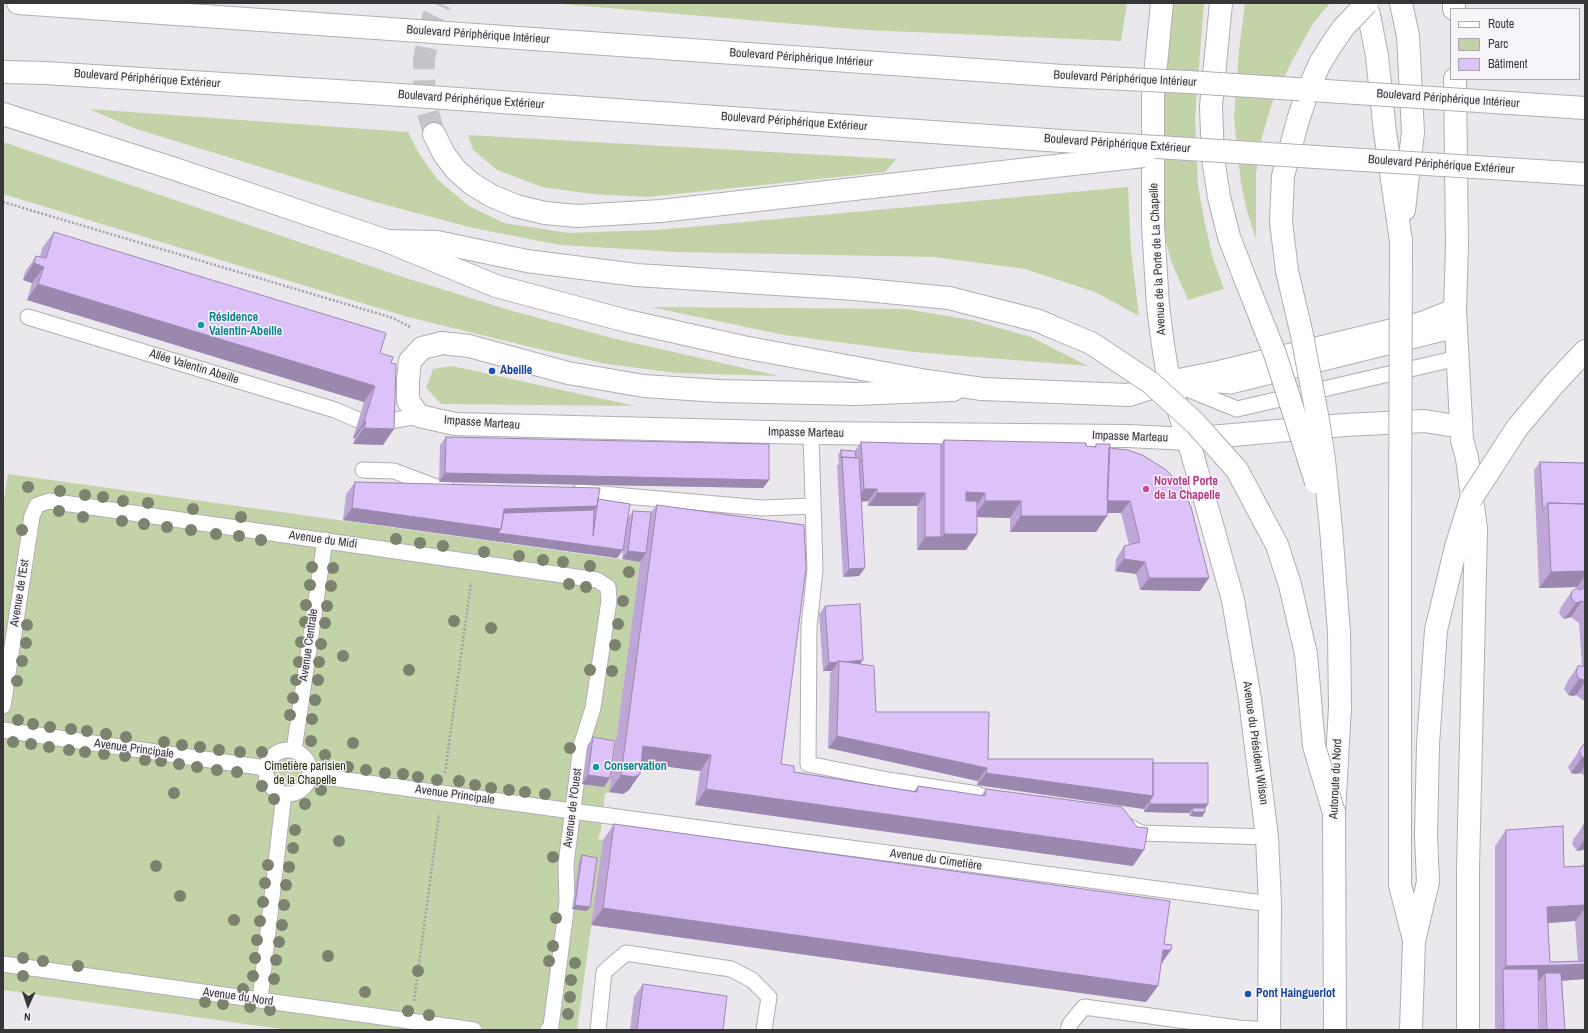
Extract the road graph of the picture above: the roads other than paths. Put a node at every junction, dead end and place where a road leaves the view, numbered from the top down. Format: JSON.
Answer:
{"nodes":[{"id":1,"x":18,"y":3,"type":"edge"},
{"id":2,"x":1162,"y":3,"type":"edge"},
{"id":3,"x":1221,"y":3,"type":"edge"},
{"id":4,"x":1366,"y":3,"type":"edge"},
{"id":5,"x":1401,"y":3,"type":"edge"},
{"id":6,"x":3,"y":72,"type":"edge"},
{"id":7,"x":1455,"y":80,"type":"edge"},
{"id":8,"x":1585,"y":108,"type":"edge"},
{"id":9,"x":3,"y":114,"type":"edge"},
{"id":10,"x":434,"y":134,"type":"tunnel mouth"},
{"id":11,"x":1204,"y":150,"type":"junction"},
{"id":12,"x":1585,"y":174,"type":"edge"},
{"id":13,"x":387,"y":241,"type":"junction"},
{"id":14,"x":1401,"y":241,"type":"junction"},
{"id":15,"x":28,"y":317,"type":"dead end"},
{"id":16,"x":1455,"y":320,"type":"junction"},
{"id":17,"x":1585,"y":351,"type":"edge"},
{"id":18,"x":1458,"y":358,"type":"junction"},
{"id":19,"x":1169,"y":382,"type":"junction"},
{"id":20,"x":982,"y":390,"type":"junction"},
{"id":21,"x":419,"y":416,"type":"junction"},
{"id":22,"x":358,"y":420,"type":"dead end"},
{"id":23,"x":383,"y":422,"type":"edge"},
{"id":24,"x":811,"y":433,"type":"junction"},
{"id":25,"x":1462,"y":433,"type":"junction"},
{"id":26,"x":1188,"y":439,"type":"junction"},
{"id":27,"x":1194,"y":462,"type":"joint"},
{"id":28,"x":364,"y":470,"type":"dead end"},
{"id":29,"x":462,"y":489,"type":"edge"},
{"id":30,"x":569,"y":492,"type":"edge"},
{"id":31,"x":37,"y":505,"type":"joint"},
{"id":32,"x":813,"y":506,"type":"junction"},
{"id":33,"x":1331,"y":528,"type":"junction"},
{"id":34,"x":325,"y":540,"type":"junction"},
{"id":35,"x":608,"y":587,"type":"joint"},
{"id":36,"x":3,"y":706,"type":"edge"},
{"id":37,"x":3,"y":730,"type":"edge"},
{"id":38,"x":294,"y":750,"type":"junction"},
{"id":39,"x":266,"y":768,"type":"junction"},
{"id":40,"x":310,"y":775,"type":"junction"},
{"id":41,"x":284,"y":794,"type":"junction"},
{"id":42,"x":1013,"y":803,"type":"edge"},
{"id":43,"x":572,"y":811,"type":"junction"},
{"id":44,"x":1334,"y":813,"type":"junction"},
{"id":45,"x":601,"y":815,"type":"joint"},
{"id":46,"x":1118,"y":820,"type":"edge"},
{"id":47,"x":1267,"y":837,"type":"junction"},
{"id":48,"x":1270,"y":904,"type":"junction"},
{"id":49,"x":1414,"y":941,"type":"junction"},
{"id":50,"x":3,"y":964,"type":"edge"},
{"id":51,"x":260,"y":1000,"type":"junction"},
{"id":52,"x":1169,"y":1025,"type":"edge"},
{"id":53,"x":474,"y":1030,"type":"edge"},
{"id":54,"x":548,"y":1030,"type":"edge"},
{"id":55,"x":598,"y":1030,"type":"edge"},
{"id":56,"x":764,"y":1030,"type":"edge"},
{"id":57,"x":1068,"y":1030,"type":"edge"},
{"id":58,"x":1269,"y":1030,"type":"edge"},
{"id":59,"x":1335,"y":1030,"type":"edge"},
{"id":60,"x":1411,"y":1030,"type":"edge"},
{"id":61,"x":1468,"y":1030,"type":"edge"}],
"edges":[{"from":1,"to":8,"type":"main road","name":"Boulevard Périphérique Intérieur","bridge":true},
{"from":2,"to":19,"type":"main road","name":"Avenue de la Porte de La Chapelle"},
{"from":3,"to":33,"type":"main road","bridge":true},
{"from":4,"to":14,"type":"main road"},
{"from":4,"to":33,"type":"main road","bridge":true},
{"from":5,"to":14,"type":"main road"},
{"from":6,"to":11,"type":"main road","name":"Boulevard Périphérique Extérieur","bridge":true},
{"from":7,"to":16,"type":"main road"},
{"from":9,"to":13,"type":"main road"},
{"from":10,"to":11,"type":"main road","bridge":true},
{"from":11,"to":12,"type":"main road","name":"Boulevard Périphérique Extérieur","bridge":true},
{"from":13,"to":20,"type":"main road"},
{"from":13,"to":44,"type":"main road","bridge":true},
{"from":14,"to":49,"type":"main road","bridge":true},
{"from":15,"to":22,"type":"lane","name":"Allée Valentin Abeille"},
{"from":16,"to":18,"type":"main road"},
{"from":16,"to":19,"type":"main road"},
{"from":17,"to":49,"type":"main road","bridge":true},
{"from":18,"to":19,"type":"lane"},
{"from":18,"to":25,"type":"main road"},
{"from":19,"to":20,"type":"main road"},
{"from":19,"to":26,"type":"main road","name":"Avenue de la Porte de La Chapelle"},
{"from":20,"to":21,"type":"main road"},
{"from":21,"to":23,"type":"lane"},
{"from":21,"to":24,"type":"main road","name":"Impasse Marteau"},
{"from":24,"to":26,"type":"main road","name":"Impasse Marteau"},
{"from":24,"to":32,"type":"lane"},
{"from":25,"to":26,"type":"main road","name":"Impasse Marteau"},
{"from":25,"to":61,"type":"main road"},
{"from":26,"to":27,"type":"main road","name":"Avenue de la Porte de La Chapelle"},
{"from":27,"to":47,"type":"main road","name":"Avenue du Président Wilson"},
{"from":28,"to":29,"type":"lane"},
{"from":30,"to":32,"type":"lane"},
{"from":31,"to":34,"type":"lane","name":"Avenue du Midi"},
{"from":31,"to":36,"type":"lane","name":"Avenue de l'Est"},
{"from":32,"to":42,"type":"lane"},
{"from":33,"to":44,"type":"main road","name":"Autoroute du Nord","bridge":true},
{"from":34,"to":35,"type":"lane","name":"Avenue du Midi"},
{"from":34,"to":38,"type":"lane","name":"Avenue Centrale"},
{"from":35,"to":43,"type":"lane","name":"Avenue de l'Ouest"},
{"from":37,"to":39,"type":"lane","name":"Avenue Principale"},
{"from":38,"to":39,"type":"lane"},
{"from":38,"to":40,"type":"lane"},
{"from":39,"to":41,"type":"lane"},
{"from":40,"to":41,"type":"lane"},
{"from":40,"to":43,"type":"lane","name":"Avenue Principale"},
{"from":41,"to":51,"type":"lane"},
{"from":43,"to":45,"type":"lane","name":"Avenue Principale"},
{"from":43,"to":54,"type":"lane","name":"Avenue de l'Ouest"},
{"from":44,"to":59,"type":"main road","name":"Autoroute du Nord"},
{"from":45,"to":48,"type":"lane","name":"Avenue du Cimetière"},
{"from":46,"to":47,"type":"lane"},
{"from":47,"to":48,"type":"main road","name":"Avenue du Président Wilson"},
{"from":48,"to":58,"type":"main road","name":"Avenue du Président Wilson"},
{"from":49,"to":60,"type":"main road"},
{"from":50,"to":51,"type":"lane","name":"Avenue du Nord"},
{"from":51,"to":53,"type":"lane","name":"Avenue du Nord"},
{"from":52,"to":57,"type":"lane"},
{"from":52,"to":58,"type":"lane"},
{"from":55,"to":56,"type":"lane"}]}
